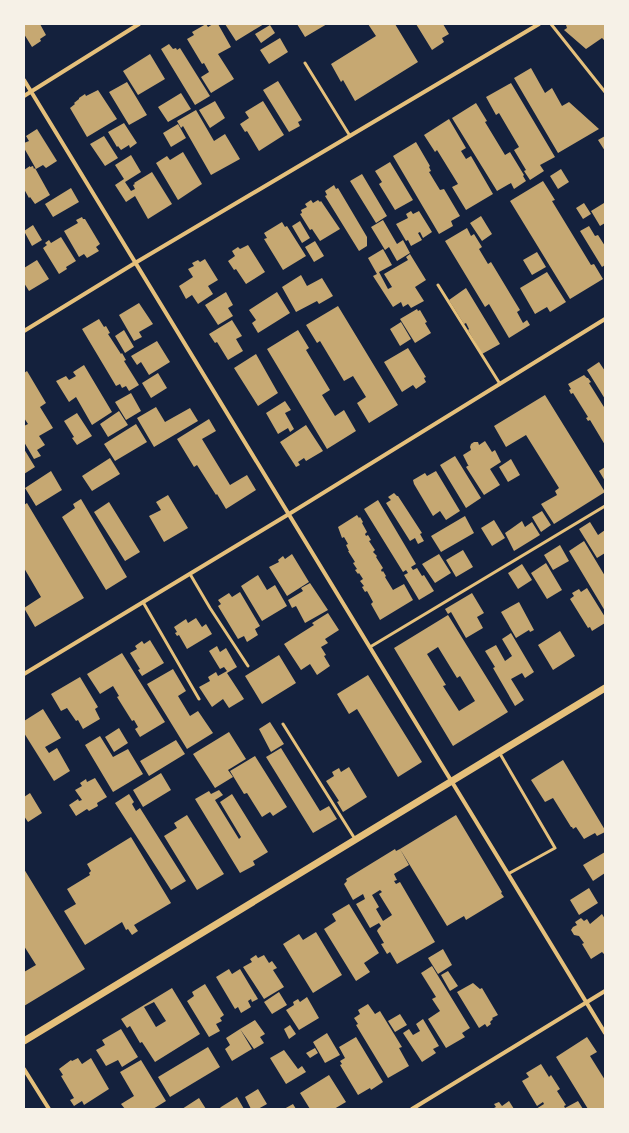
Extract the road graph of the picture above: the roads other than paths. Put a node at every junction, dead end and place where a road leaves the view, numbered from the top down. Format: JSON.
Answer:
{"nodes":[{"id":1,"x":139,"y":24,"type":"edge"},
{"id":2,"x":539,"y":24,"type":"edge"},
{"id":3,"x":551,"y":24,"type":"edge"},
{"id":4,"x":305,"y":63,"type":"dead end"},
{"id":5,"x":24,"y":80,"type":"edge"},
{"id":6,"x":31,"y":91,"type":"junction"},
{"id":7,"x":605,"y":92,"type":"edge"},
{"id":8,"x":24,"y":96,"type":"edge"},
{"id":9,"x":350,"y":136,"type":"junction"},
{"id":10,"x":135,"y":263,"type":"junction"},
{"id":11,"x":438,"y":285,"type":"dead end"},
{"id":12,"x":605,"y":319,"type":"edge"},
{"id":13,"x":24,"y":331,"type":"edge"},
{"id":14,"x":500,"y":384,"type":"junction"},
{"id":15,"x":605,"y":506,"type":"edge"},
{"id":16,"x":289,"y":514,"type":"junction"},
{"id":17,"x":190,"y":574,"type":"junction"},
{"id":18,"x":143,"y":602,"type":"junction"},
{"id":19,"x":370,"y":647,"type":"junction"},
{"id":20,"x":248,"y":666,"type":"dead end"},
{"id":21,"x":24,"y":674,"type":"edge"},
{"id":22,"x":605,"y":688,"type":"edge"},
{"id":23,"x":199,"y":699,"type":"dead end"},
{"id":24,"x":283,"y":724,"type":"dead end"},
{"id":25,"x":499,"y":752,"type":"junction"},
{"id":26,"x":451,"y":781,"type":"junction"},
{"id":27,"x":355,"y":839,"type":"junction"},
{"id":28,"x":508,"y":874,"type":"junction"},
{"id":29,"x":605,"y":991,"type":"edge"},
{"id":30,"x":586,"y":1003,"type":"junction"},
{"id":31,"x":605,"y":1034,"type":"edge"},
{"id":32,"x":24,"y":1040,"type":"edge"},
{"id":33,"x":24,"y":1068,"type":"edge"},
{"id":34,"x":49,"y":1109,"type":"edge"},
{"id":35,"x":412,"y":1109,"type":"edge"}],
"edges":[{"from":1,"to":6,"type":"street"},
{"from":2,"to":9,"type":"street"},
{"from":3,"to":7,"type":"lane"},
{"from":4,"to":9,"type":"lane"},
{"from":5,"to":6,"type":"street"},
{"from":6,"to":8,"type":"street"},
{"from":6,"to":10,"type":"street"},
{"from":9,"to":10,"type":"street"},
{"from":10,"to":13,"type":"street"},
{"from":10,"to":16,"type":"street"},
{"from":11,"to":14,"type":"lane"},
{"from":12,"to":14,"type":"street"},
{"from":14,"to":16,"type":"street"},
{"from":15,"to":19,"type":"lane"},
{"from":16,"to":17,"type":"street"},
{"from":16,"to":19,"type":"street"},
{"from":17,"to":18,"type":"street"},
{"from":17,"to":20,"type":"lane"},
{"from":18,"to":21,"type":"street"},
{"from":18,"to":23,"type":"lane"},
{"from":19,"to":26,"type":"street"},
{"from":22,"to":25,"type":"street"},
{"from":24,"to":27,"type":"lane"},
{"from":25,"to":26,"type":"street"},
{"from":25,"to":28,"type":"lane"},
{"from":26,"to":27,"type":"street"},
{"from":26,"to":28,"type":"street"},
{"from":27,"to":32,"type":"street"},
{"from":28,"to":30,"type":"street"},
{"from":29,"to":30,"type":"street"},
{"from":30,"to":31,"type":"street"},
{"from":30,"to":35,"type":"street"},
{"from":33,"to":34,"type":"street"}]}
